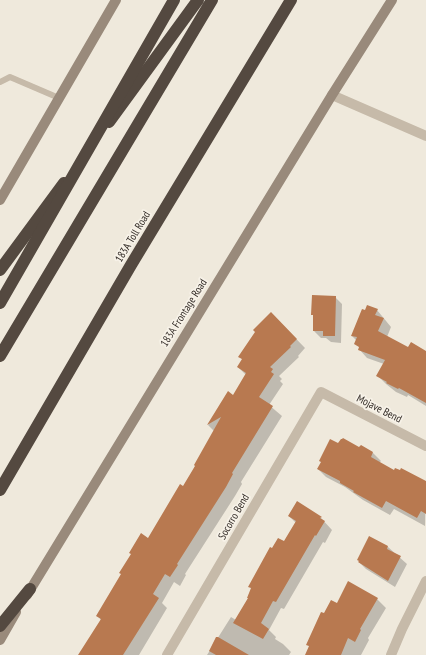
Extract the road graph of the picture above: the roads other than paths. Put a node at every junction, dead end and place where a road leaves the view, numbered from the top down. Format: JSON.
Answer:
{"nodes":[{"id":1,"x":116,"y":0,"type":"edge"},
{"id":2,"x":174,"y":0,"type":"edge"},
{"id":3,"x":198,"y":0,"type":"edge"},
{"id":4,"x":212,"y":0,"type":"edge"},
{"id":5,"x":292,"y":0,"type":"edge"},
{"id":6,"x":392,"y":0,"type":"edge"},
{"id":7,"x":0,"y":82,"type":"edge"},
{"id":8,"x":332,"y":96,"type":"junction"},
{"id":9,"x":59,"y":98,"type":"junction"},
{"id":10,"x":426,"y":136,"type":"edge"},
{"id":11,"x":0,"y":200,"type":"edge"},
{"id":12,"x":0,"y":270,"type":"edge"},
{"id":13,"x":0,"y":303,"type":"edge"},
{"id":14,"x":0,"y":356,"type":"edge"},
{"id":15,"x":321,"y":392,"type":"joint"},
{"id":16,"x":426,"y":446,"type":"edge"},
{"id":17,"x":0,"y":490,"type":"edge"},
{"id":18,"x":426,"y":581,"type":"edge"},
{"id":19,"x":30,"y":589,"type":"junction"},
{"id":20,"x":0,"y":626,"type":"edge"},
{"id":21,"x":0,"y":640,"type":"edge"},
{"id":22,"x":167,"y":655,"type":"edge"},
{"id":23,"x":391,"y":655,"type":"edge"}],
"edges":[{"from":1,"to":9,"type":"main road"},
{"from":2,"to":13,"type":"highway","bridge":true},
{"from":3,"to":12,"type":"highway"},
{"from":4,"to":14,"type":"highway"},
{"from":5,"to":17,"type":"highway","name":"183A Toll Road"},
{"from":6,"to":8,"type":"main road","name":"183A Frontage Road"},
{"from":7,"to":9,"type":"lane"},
{"from":8,"to":10,"type":"street"},
{"from":8,"to":19,"type":"main road","name":"183A Frontage Road"},
{"from":9,"to":11,"type":"main road"},
{"from":15,"to":16,"type":"street","name":"Mojave Bend"},
{"from":15,"to":22,"type":"street","name":"Socorro Bend"},
{"from":18,"to":23,"type":"street"},
{"from":19,"to":20,"type":"highway"},
{"from":19,"to":21,"type":"main road","name":"183A Frontage Road"}]}
